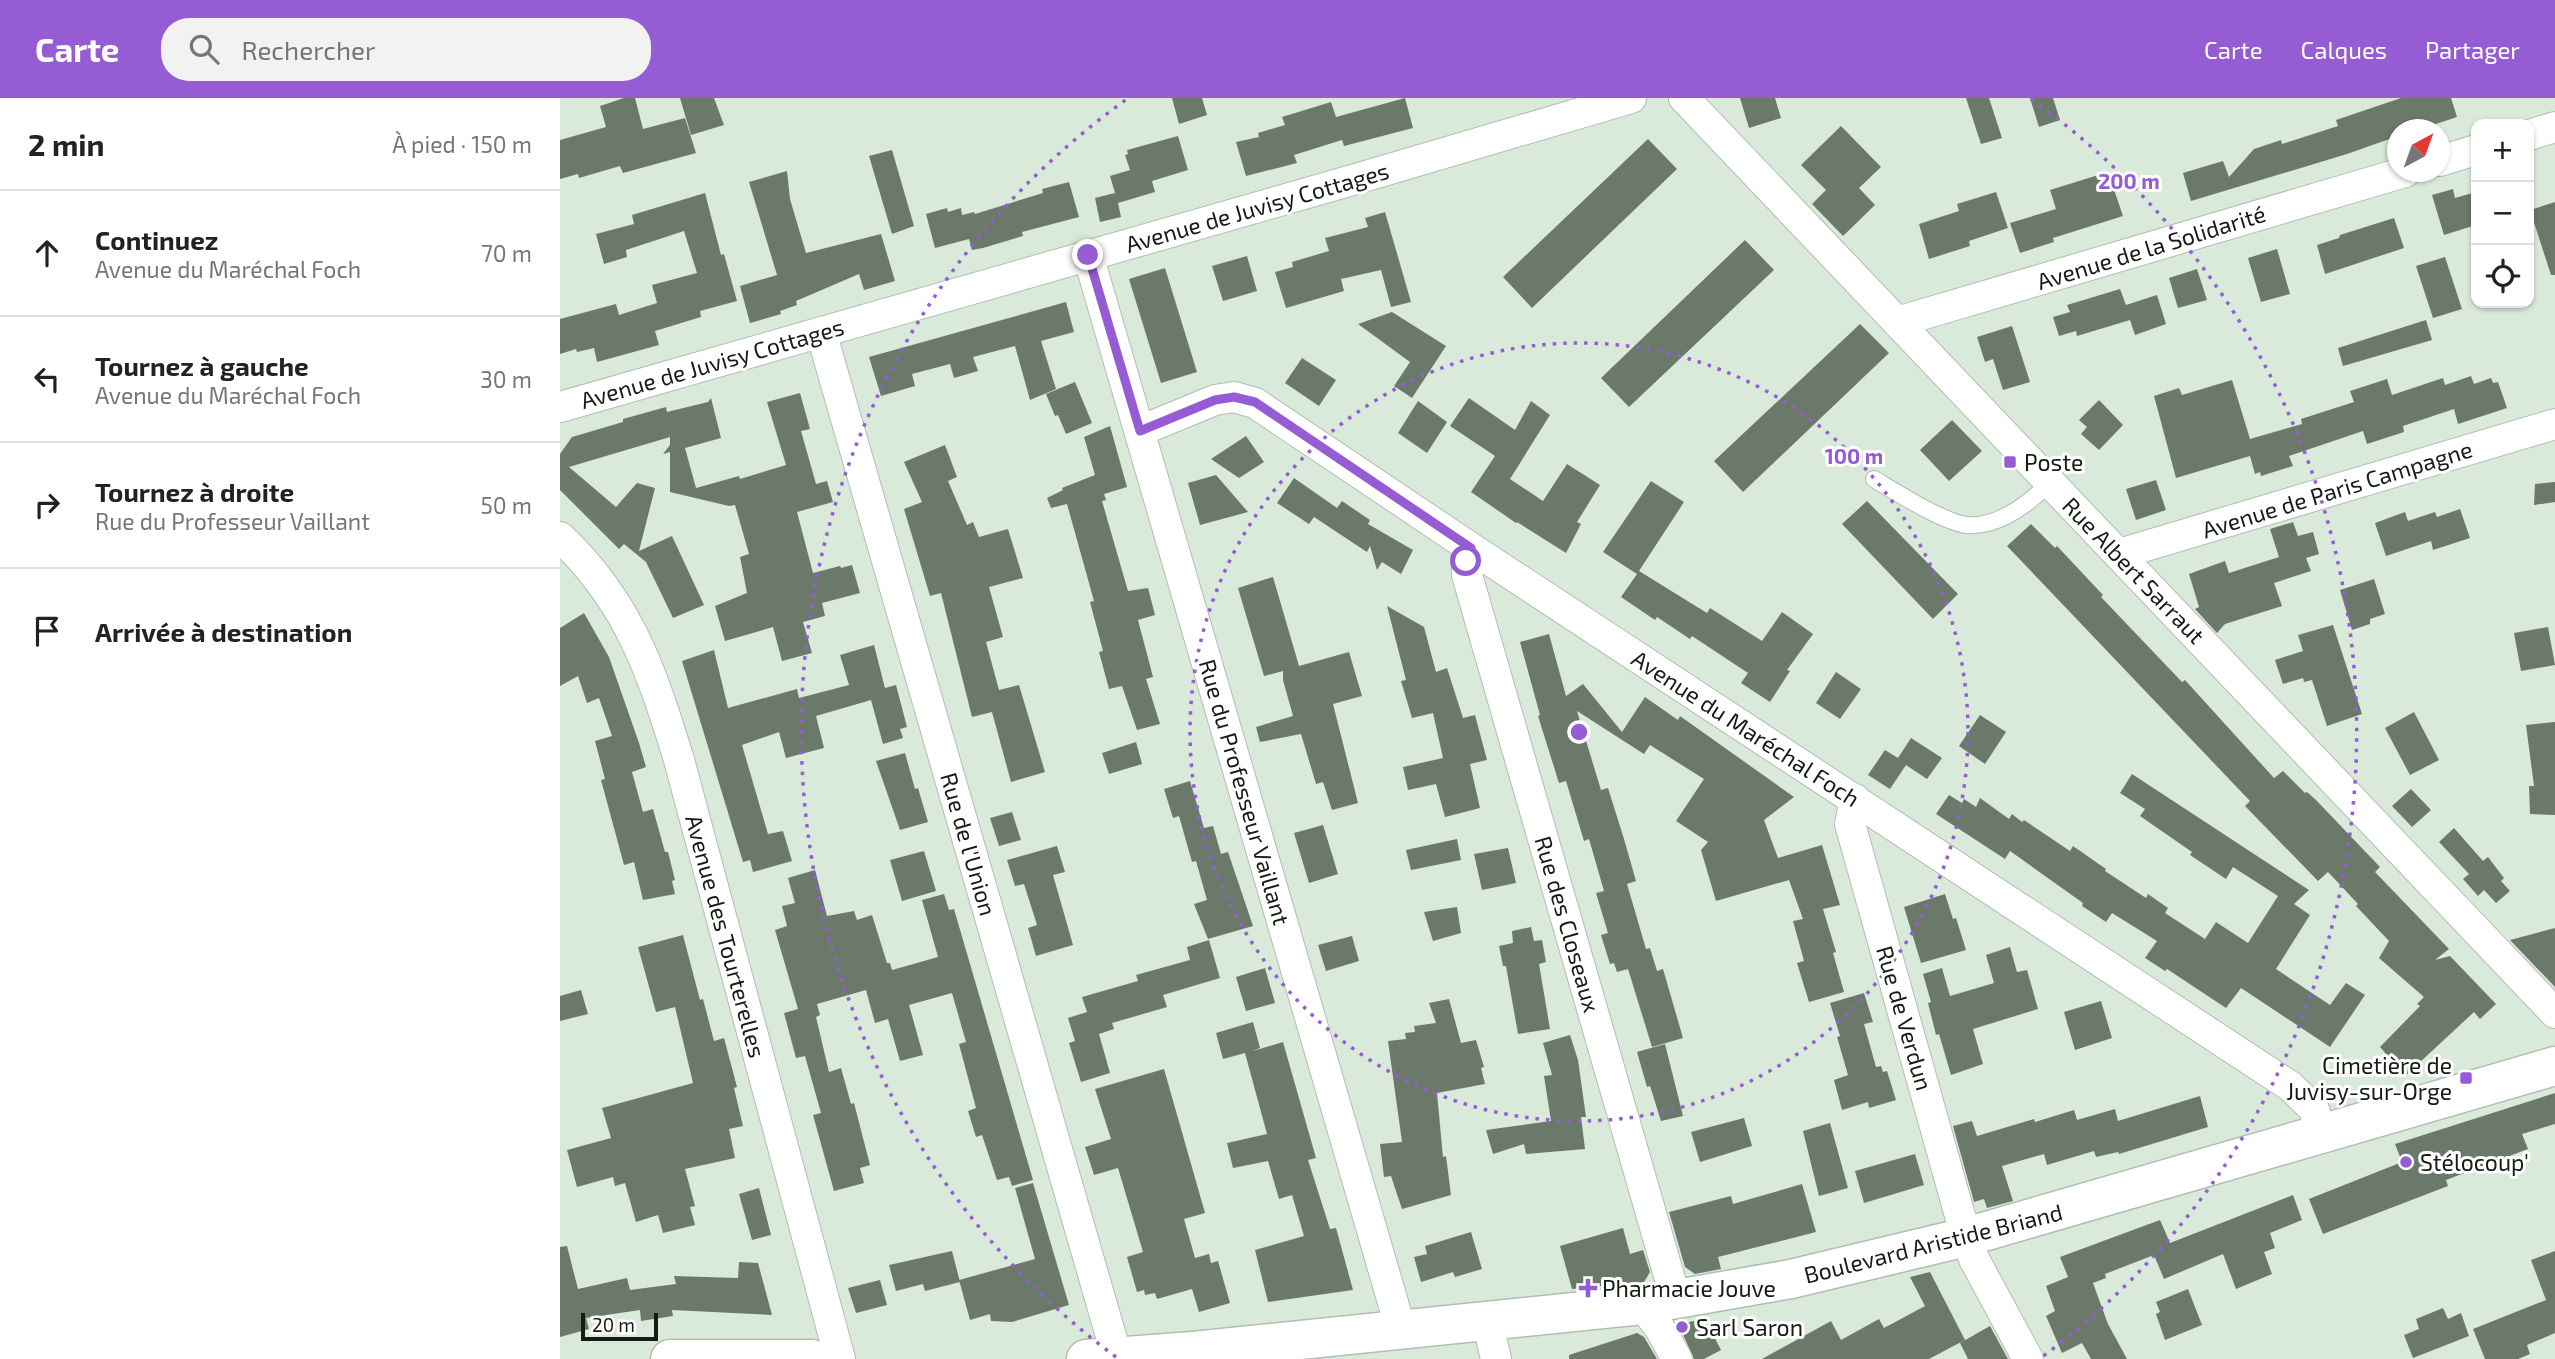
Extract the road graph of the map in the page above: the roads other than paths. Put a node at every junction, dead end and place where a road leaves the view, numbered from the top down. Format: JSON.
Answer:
{"nodes":[{"id":1,"x":1631,"y":98,"type":"edge"},
{"id":2,"x":1684,"y":98,"type":"edge"},
{"id":3,"x":2555,"y":127,"type":"edge"},
{"id":4,"x":2534,"y":133,"type":"edge"},
{"id":5,"x":2471,"y":152,"type":"edge"},
{"id":6,"x":2450,"y":158,"type":"edge"},
{"id":7,"x":2387,"y":177,"type":"edge"},
{"id":8,"x":1088,"y":255,"type":"junction"},
{"id":9,"x":1897,"y":322,"type":"junction"},
{"id":10,"x":821,"y":332,"type":"junction"},
{"id":11,"x":560,"y":407,"type":"edge"},
{"id":12,"x":2555,"y":424,"type":"edge"},
{"id":13,"x":1140,"y":431,"type":"junction"},
{"id":14,"x":1874,"y":479,"type":"dead end"},
{"id":15,"x":2050,"y":482,"type":"junction"},
{"id":16,"x":560,"y":537,"type":"edge"},
{"id":17,"x":1471,"y":548,"type":"junction"},
{"id":18,"x":2119,"y":554,"type":"junction"},
{"id":19,"x":1855,"y":800,"type":"junction"},
{"id":20,"x":2555,"y":1013,"type":"edge"},
{"id":21,"x":2555,"y":1066,"type":"edge"},
{"id":22,"x":2321,"y":1134,"type":"junction"},
{"id":23,"x":1966,"y":1237,"type":"junction"},
{"id":24,"x":1659,"y":1302,"type":"junction"},
{"id":25,"x":1486,"y":1320,"type":"junction"},
{"id":26,"x":1401,"y":1330,"type":"junction"},
{"id":27,"x":1194,"y":1355,"type":"edge"},
{"id":28,"x":1101,"y":1358,"type":"edge"},
{"id":29,"x":670,"y":1359,"type":"edge"},
{"id":30,"x":812,"y":1359,"type":"edge"},
{"id":31,"x":840,"y":1359,"type":"edge"},
{"id":32,"x":1496,"y":1359,"type":"edge"},
{"id":33,"x":1677,"y":1359,"type":"edge"},
{"id":34,"x":2028,"y":1359,"type":"edge"}],
"edges":[{"from":1,"to":8,"type":"street","name":"Avenue de Juvisy Cottages"},
{"from":2,"to":9,"type":"street","name":"Rue Albert Sarraut"},
{"from":3,"to":4,"type":"street"},
{"from":5,"to":6,"type":"street"},
{"from":7,"to":9,"type":"street","name":"Avenue de la Solidarité"},
{"from":8,"to":10,"type":"street","name":"Avenue de Juvisy Cottages"},
{"from":8,"to":13,"type":"street","name":"Rue du Professeur Vaillant"},
{"from":9,"to":15,"type":"street","name":"Rue Albert Sarraut"},
{"from":10,"to":11,"type":"street","name":"Avenue de Juvisy Cottages"},
{"from":10,"to":28,"type":"street","name":"Rue de l'Union"},
{"from":12,"to":18,"type":"street","name":"Avenue de Paris Campagne"},
{"from":13,"to":17,"type":"street","name":"Avenue du Maréchal Foch"},
{"from":13,"to":26,"type":"street","name":"Rue du Professeur Vaillant"},
{"from":14,"to":15,"type":"lane"},
{"from":15,"to":18,"type":"street","name":"Rue Albert Sarraut"},
{"from":16,"to":31,"type":"street","name":"Avenue des Tourterelles"},
{"from":17,"to":19,"type":"street","name":"Avenue du Maréchal Foch"},
{"from":17,"to":24,"type":"street","name":"Rue des Closeaux"},
{"from":18,"to":20,"type":"street","name":"Rue Albert Sarraut"},
{"from":19,"to":22,"type":"street","name":"Avenue du Maréchal Foch"},
{"from":19,"to":23,"type":"street","name":"Rue de Verdun"},
{"from":21,"to":22,"type":"main road","name":"Boulevard Aristide Briand"},
{"from":22,"to":23,"type":"main road","name":"Boulevard Aristide Briand"},
{"from":23,"to":24,"type":"main road","name":"Boulevard Aristide Briand"},
{"from":23,"to":34,"type":"street","name":"Rue de Verdun"},
{"from":24,"to":25,"type":"main road","name":"Boulevard Aristide Briand"},
{"from":24,"to":33,"type":"street","name":"Rue des Closeaux"},
{"from":25,"to":26,"type":"main road","name":"Boulevard Aristide Briand"},
{"from":25,"to":32,"type":"street"},
{"from":26,"to":27,"type":"main road","name":"Boulevard Aristide Briand"},
{"from":27,"to":28,"type":"main road","name":"Boulevard Aristide Briand"},
{"from":29,"to":30,"type":"main road"}]}
